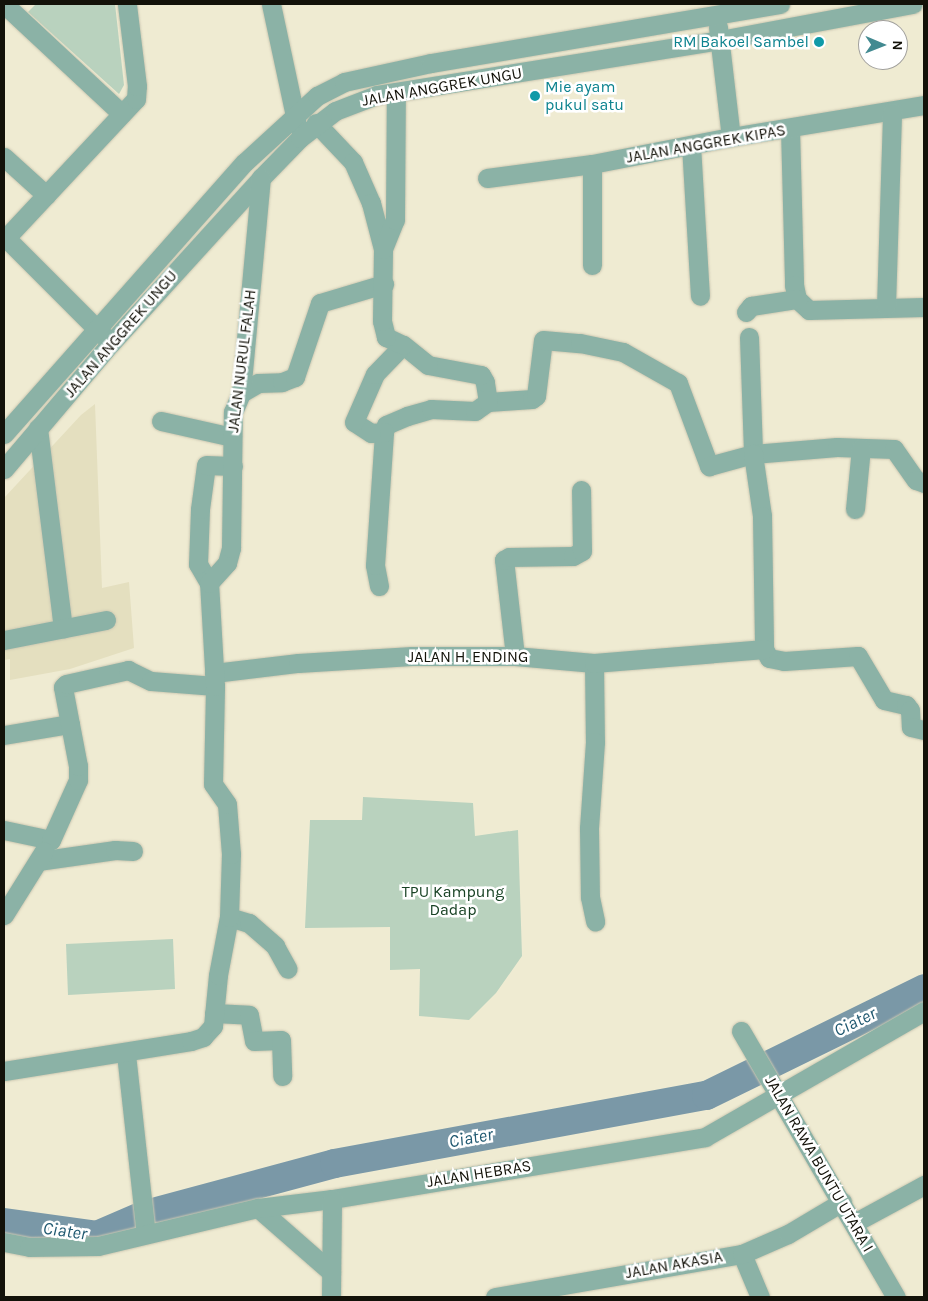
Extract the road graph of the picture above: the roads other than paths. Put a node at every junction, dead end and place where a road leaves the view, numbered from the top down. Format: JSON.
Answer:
{"nodes":[{"id":1,"x":4,"y":4,"type":"edge"},
{"id":2,"x":128,"y":4,"type":"edge"},
{"id":3,"x":271,"y":4,"type":"edge"},
{"id":4,"x":780,"y":4,"type":"edge"},
{"id":5,"x":913,"y":4,"type":"edge"},
{"id":6,"x":715,"y":10,"type":"edge"},
{"id":7,"x":720,"y":40,"type":"junction"},
{"id":8,"x":396,"y":92,"type":"junction"},
{"id":9,"x":924,"y":106,"type":"edge"},
{"id":10,"x":892,"y":112,"type":"junction"},
{"id":11,"x":122,"y":114,"type":"junction"},
{"id":12,"x":295,"y":114,"type":"junction"},
{"id":13,"x":316,"y":123,"type":"junction"},
{"id":14,"x":790,"y":128,"type":"junction"},
{"id":15,"x":731,"y":137,"type":"junction"},
{"id":16,"x":300,"y":138,"type":"junction"},
{"id":17,"x":692,"y":145,"type":"junction"},
{"id":18,"x":4,"y":157,"type":"edge"},
{"id":19,"x":592,"y":164,"type":"junction"},
{"id":20,"x":261,"y":178,"type":"junction"},
{"id":21,"x":487,"y":178,"type":"dead end"},
{"id":22,"x":46,"y":195,"type":"junction"},
{"id":23,"x":5,"y":239,"type":"edge"},
{"id":24,"x":383,"y":249,"type":"junction"},
{"id":25,"x":592,"y":265,"type":"dead end"},
{"id":26,"x":384,"y":284,"type":"junction"},
{"id":27,"x":796,"y":292,"type":"junction"},
{"id":28,"x":700,"y":296,"type":"dead end"},
{"id":29,"x":886,"y":306,"type":"junction"},
{"id":30,"x":924,"y":307,"type":"edge"},
{"id":31,"x":746,"y":312,"type":"dead end"},
{"id":32,"x":97,"y":329,"type":"junction"},
{"id":33,"x":749,"y":338,"type":"dead end"},
{"id":34,"x":111,"y":343,"type":"junction"},
{"id":35,"x":403,"y":345,"type":"junction"},
{"id":36,"x":241,"y":393,"type":"junction"},
{"id":37,"x":488,"y":402,"type":"junction"},
{"id":38,"x":161,"y":421,"type":"dead end"},
{"id":39,"x":38,"y":428,"type":"junction"},
{"id":40,"x":384,"y":432,"type":"junction"},
{"id":41,"x":4,"y":434,"type":"edge"},
{"id":42,"x":232,"y":437,"type":"junction"},
{"id":43,"x":861,"y":448,"type":"junction"},
{"id":44,"x":753,"y":454,"type":"junction"},
{"id":45,"x":233,"y":466,"type":"junction"},
{"id":46,"x":4,"y":469,"type":"edge"},
{"id":47,"x":924,"y":483,"type":"edge"},
{"id":48,"x":581,"y":490,"type":"dead end"},
{"id":49,"x":856,"y":509,"type":"dead end"},
{"id":50,"x":209,"y":583,"type":"junction"},
{"id":51,"x":379,"y":586,"type":"dead end"},
{"id":52,"x":106,"y":620,"type":"dead end"},
{"id":53,"x":63,"y":628,"type":"junction"},
{"id":54,"x":4,"y":640,"type":"edge"},
{"id":55,"x":764,"y":650,"type":"junction"},
{"id":56,"x":515,"y":656,"type":"junction"},
{"id":57,"x":594,"y":662,"type":"junction"},
{"id":58,"x":214,"y":680,"type":"junction"},
{"id":59,"x":70,"y":724,"type":"junction"},
{"id":60,"x":924,"y":730,"type":"edge"},
{"id":61,"x":4,"y":735,"type":"edge"},
{"id":62,"x":4,"y":830,"type":"edge"},
{"id":63,"x":51,"y":840,"type":"junction"},
{"id":64,"x":133,"y":851,"type":"dead end"},
{"id":65,"x":38,"y":861,"type":"junction"},
{"id":66,"x":4,"y":915,"type":"edge"},
{"id":67,"x":229,"y":917,"type":"junction"},
{"id":68,"x":595,"y":921,"type":"dead end"},
{"id":69,"x":288,"y":969,"type":"dead end"},
{"id":70,"x":924,"y":1011,"type":"edge"},
{"id":71,"x":214,"y":1013,"type":"junction"},
{"id":72,"x":742,"y":1032,"type":"dead end"},
{"id":73,"x":126,"y":1054,"type":"junction"},
{"id":74,"x":4,"y":1071,"type":"edge"},
{"id":75,"x":282,"y":1076,"type":"dead end"},
{"id":76,"x":779,"y":1096,"type":"junction"},
{"id":77,"x":924,"y":1185,"type":"edge"},
{"id":78,"x":332,"y":1198,"type":"junction"},
{"id":79,"x":842,"y":1202,"type":"junction"},
{"id":80,"x":258,"y":1208,"type":"junction"},
{"id":81,"x":854,"y":1223,"type":"junction"},
{"id":82,"x":145,"y":1230,"type":"junction"},
{"id":83,"x":4,"y":1242,"type":"edge"},
{"id":84,"x":742,"y":1254,"type":"junction"},
{"id":85,"x":331,"y":1272,"type":"junction"},
{"id":86,"x":331,"y":1297,"type":"edge"},
{"id":87,"x":495,"y":1297,"type":"edge"},
{"id":88,"x":760,"y":1297,"type":"edge"},
{"id":89,"x":896,"y":1297,"type":"edge"}],
"edges":[{"from":1,"to":11,"type":"street"},
{"from":2,"to":11,"type":"street"},
{"from":3,"to":12,"type":"street"},
{"from":4,"to":6,"type":"street","name":"JALAN ANGGREK UNGU"},
{"from":5,"to":7,"type":"street","name":"JALAN ANGGREK UNGU"},
{"from":6,"to":7,"type":"street"},
{"from":6,"to":12,"type":"street","name":"JALAN ANGGREK UNGU"},
{"from":7,"to":8,"type":"street","name":"JALAN ANGGREK UNGU"},
{"from":7,"to":15,"type":"street"},
{"from":8,"to":13,"type":"street","name":"JALAN ANGGREK UNGU"},
{"from":8,"to":24,"type":"street"},
{"from":9,"to":10,"type":"street","name":"JALAN ANGGREK KIPAS"},
{"from":10,"to":14,"type":"street","name":"JALAN ANGGREK KIPAS"},
{"from":10,"to":29,"type":"street"},
{"from":11,"to":22,"type":"street"},
{"from":12,"to":16,"type":"street"},
{"from":12,"to":32,"type":"street","name":"JALAN ANGGREK UNGU"},
{"from":13,"to":16,"type":"street","name":"JALAN ANGGREK UNGU"},
{"from":13,"to":24,"type":"street"},
{"from":14,"to":15,"type":"street","name":"JALAN ANGGREK KIPAS"},
{"from":14,"to":27,"type":"street"},
{"from":15,"to":17,"type":"street","name":"JALAN ANGGREK KIPAS"},
{"from":16,"to":20,"type":"street","name":"JALAN ANGGREK UNGU"},
{"from":17,"to":19,"type":"street","name":"JALAN ANGGREK KIPAS"},
{"from":17,"to":28,"type":"street"},
{"from":18,"to":22,"type":"street"},
{"from":19,"to":21,"type":"street","name":"JALAN ANGGREK KIPAS"},
{"from":19,"to":25,"type":"street"},
{"from":20,"to":34,"type":"street","name":"JALAN ANGGREK UNGU"},
{"from":20,"to":36,"type":"street","name":"JALAN NURUL FALAH"},
{"from":22,"to":23,"type":"street"},
{"from":23,"to":32,"type":"street"},
{"from":24,"to":26,"type":"street"},
{"from":26,"to":35,"type":"street"},
{"from":26,"to":36,"type":"street"},
{"from":27,"to":29,"type":"street"},
{"from":27,"to":31,"type":"street"},
{"from":29,"to":30,"type":"street"},
{"from":32,"to":34,"type":"street"},
{"from":32,"to":41,"type":"street","name":"JALAN ANGGREK UNGU"},
{"from":33,"to":44,"type":"street"},
{"from":34,"to":39,"type":"street","name":"JALAN ANGGREK UNGU"},
{"from":35,"to":37,"type":"street"},
{"from":35,"to":40,"type":"street"},
{"from":36,"to":42,"type":"street","name":"JALAN NURUL FALAH"},
{"from":37,"to":40,"type":"street"},
{"from":37,"to":44,"type":"street"},
{"from":38,"to":42,"type":"street"},
{"from":39,"to":46,"type":"street","name":"JALAN ANGGREK UNGU"},
{"from":39,"to":53,"type":"street"},
{"from":40,"to":51,"type":"street"},
{"from":42,"to":45,"type":"street","name":"JALAN NURUL FALAH"},
{"from":43,"to":44,"type":"street"},
{"from":43,"to":47,"type":"street"},
{"from":43,"to":49,"type":"street"},
{"from":44,"to":55,"type":"street"},
{"from":45,"to":50,"type":"street","name":"JALAN NURUL FALAH"},
{"from":45,"to":50,"type":"street"},
{"from":48,"to":56,"type":"street"},
{"from":50,"to":58,"type":"street"},
{"from":52,"to":53,"type":"street"},
{"from":53,"to":54,"type":"street"},
{"from":55,"to":57,"type":"street","name":"JALAN H. ENDING"},
{"from":55,"to":60,"type":"street"},
{"from":56,"to":57,"type":"street","name":"JALAN H. ENDING"},
{"from":56,"to":58,"type":"street","name":"JALAN H. ENDING"},
{"from":57,"to":68,"type":"street"},
{"from":58,"to":59,"type":"street","name":"JALAN H. ENDING"},
{"from":58,"to":67,"type":"street"},
{"from":59,"to":61,"type":"street"},
{"from":59,"to":63,"type":"street"},
{"from":62,"to":63,"type":"street"},
{"from":63,"to":65,"type":"street"},
{"from":64,"to":65,"type":"street"},
{"from":65,"to":66,"type":"street"},
{"from":67,"to":69,"type":"street"},
{"from":67,"to":71,"type":"street"},
{"from":70,"to":76,"type":"street","name":"JALAN HEBRAS"},
{"from":71,"to":73,"type":"street"},
{"from":71,"to":75,"type":"street"},
{"from":72,"to":76,"type":"street","name":"JALAN RAWA BUNTU UTARA I"},
{"from":73,"to":74,"type":"street"},
{"from":73,"to":82,"type":"street"},
{"from":76,"to":78,"type":"street","name":"JALAN HEBRAS"},
{"from":76,"to":79,"type":"street","name":"JALAN RAWA BUNTU UTARA I"},
{"from":77,"to":81,"type":"street"},
{"from":78,"to":80,"type":"street","name":"JALAN HEBRAS"},
{"from":78,"to":85,"type":"street"},
{"from":79,"to":81,"type":"street","name":"JALAN RAWA BUNTU UTARA I"},
{"from":79,"to":84,"type":"street","name":"JALAN AKASIA"},
{"from":80,"to":82,"type":"street","name":"JALAN HEBRAS"},
{"from":80,"to":85,"type":"street"},
{"from":81,"to":89,"type":"street","name":"JALAN RAWA BUNTU UTARA I"},
{"from":82,"to":83,"type":"street","name":"JALAN HEBRAS"},
{"from":84,"to":87,"type":"street","name":"JALAN AKASIA"},
{"from":84,"to":88,"type":"street"},
{"from":85,"to":86,"type":"street"}]}
